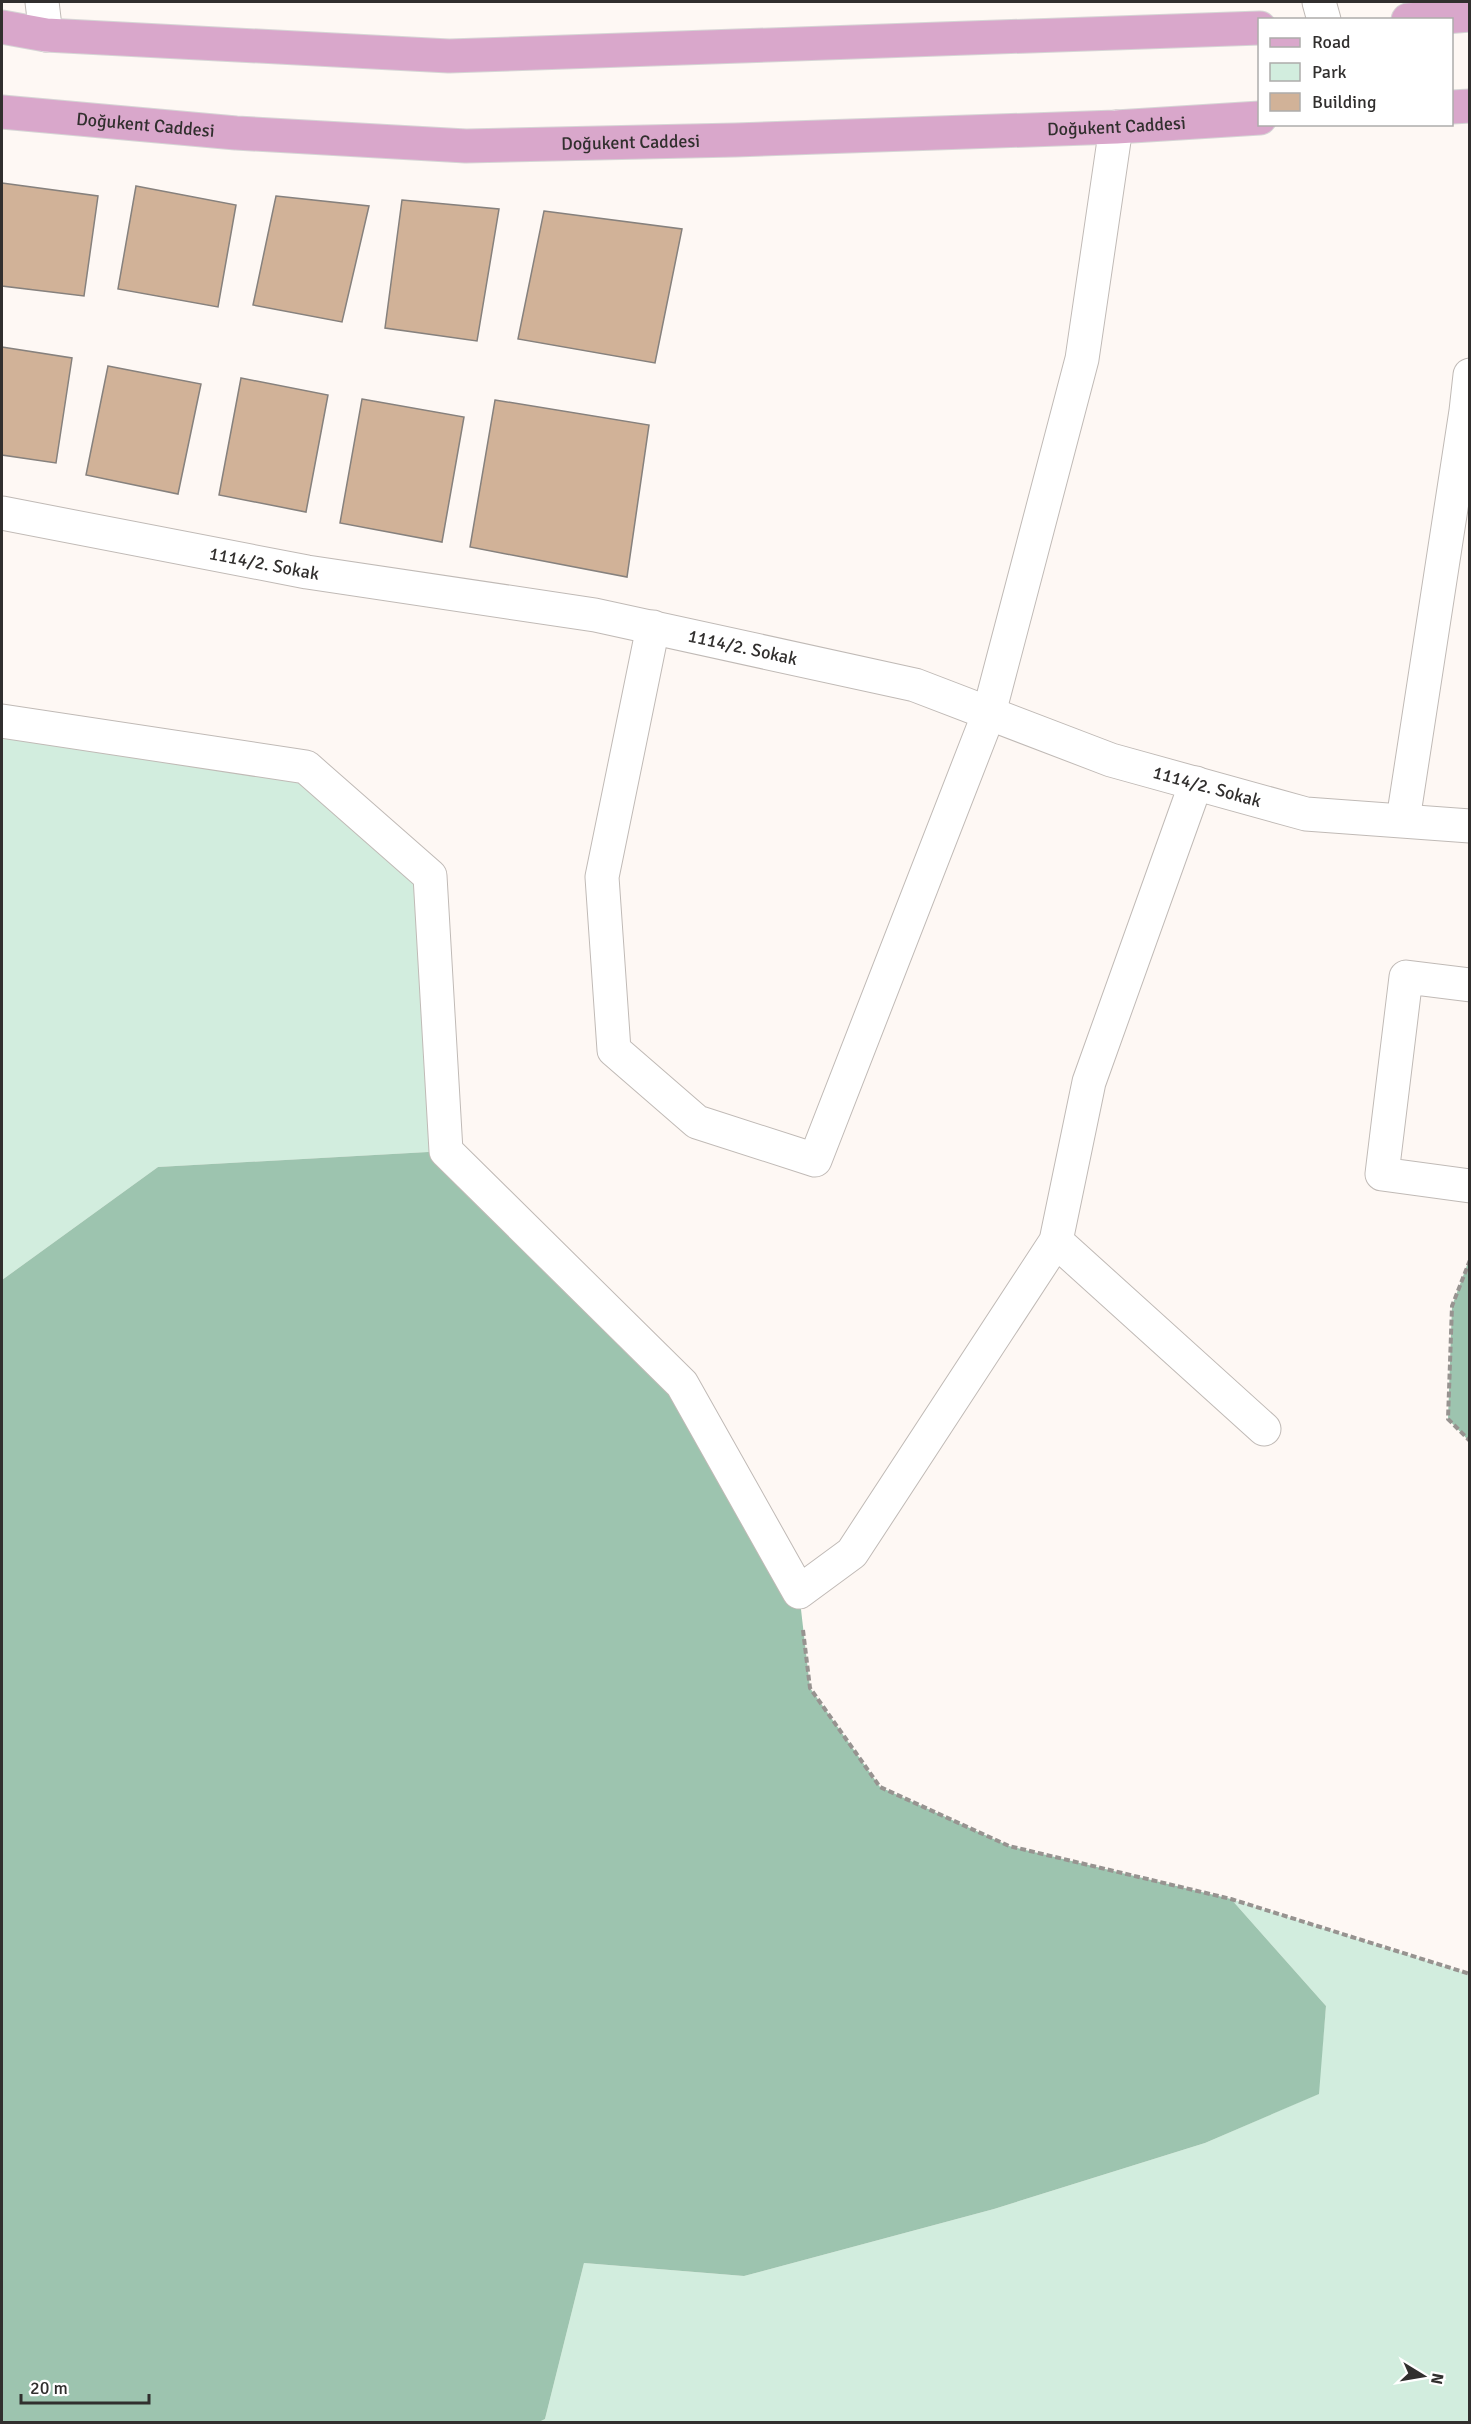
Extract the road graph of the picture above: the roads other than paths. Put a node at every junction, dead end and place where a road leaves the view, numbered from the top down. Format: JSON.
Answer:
{"nodes":[{"id":1,"x":42,"y":2,"type":"edge"},
{"id":2,"x":1319,"y":2,"type":"edge"},
{"id":3,"x":1470,"y":15,"type":"edge"},
{"id":4,"x":1323,"y":18,"type":"edge"},
{"id":5,"x":1433,"y":18,"type":"edge"},
{"id":6,"x":2,"y":27,"type":"edge"},
{"id":7,"x":1258,"y":28,"type":"edge"},
{"id":8,"x":46,"y":35,"type":"junction"},
{"id":9,"x":1470,"y":106,"type":"edge"},
{"id":10,"x":1453,"y":107,"type":"edge"},
{"id":11,"x":2,"y":112,"type":"edge"},
{"id":12,"x":1258,"y":118,"type":"edge"},
{"id":13,"x":1116,"y":127,"type":"junction"},
{"id":14,"x":1470,"y":375,"type":"edge"},
{"id":15,"x":2,"y":513,"type":"edge"},
{"id":16,"x":652,"y":627,"type":"junction"},
{"id":17,"x":989,"y":713,"type":"junction"},
{"id":18,"x":2,"y":721,"type":"edge"},
{"id":19,"x":1196,"y":783,"type":"junction"},
{"id":20,"x":1403,"y":820,"type":"junction"},
{"id":21,"x":1470,"y":826,"type":"edge"},
{"id":22,"x":1470,"y":985,"type":"edge"},
{"id":23,"x":1470,"y":1186,"type":"edge"},
{"id":24,"x":1056,"y":1240,"type":"junction"},
{"id":25,"x":1264,"y":1429,"type":"dead end"}],
"edges":[{"from":1,"to":8,"type":"street"},
{"from":2,"to":4,"type":"street"},
{"from":3,"to":5,"type":"main road"},
{"from":6,"to":8,"type":"main road"},
{"from":7,"to":8,"type":"main road"},
{"from":9,"to":10,"type":"main road"},
{"from":11,"to":13,"type":"main road","name":"Doğukent Caddesi"},
{"from":12,"to":13,"type":"main road","name":"Doğukent Caddesi"},
{"from":13,"to":17,"type":"street"},
{"from":14,"to":20,"type":"street"},
{"from":15,"to":16,"type":"street","name":"1114/2. Sokak"},
{"from":16,"to":17,"type":"street","name":"1114/2. Sokak"},
{"from":16,"to":17,"type":"street"},
{"from":17,"to":19,"type":"street","name":"1114/2. Sokak"},
{"from":18,"to":24,"type":"street"},
{"from":19,"to":20,"type":"street","name":"1114/2. Sokak"},
{"from":19,"to":24,"type":"street"},
{"from":20,"to":21,"type":"street","name":"1114/2. Sokak"},
{"from":22,"to":23,"type":"street"},
{"from":24,"to":25,"type":"street"}]}
